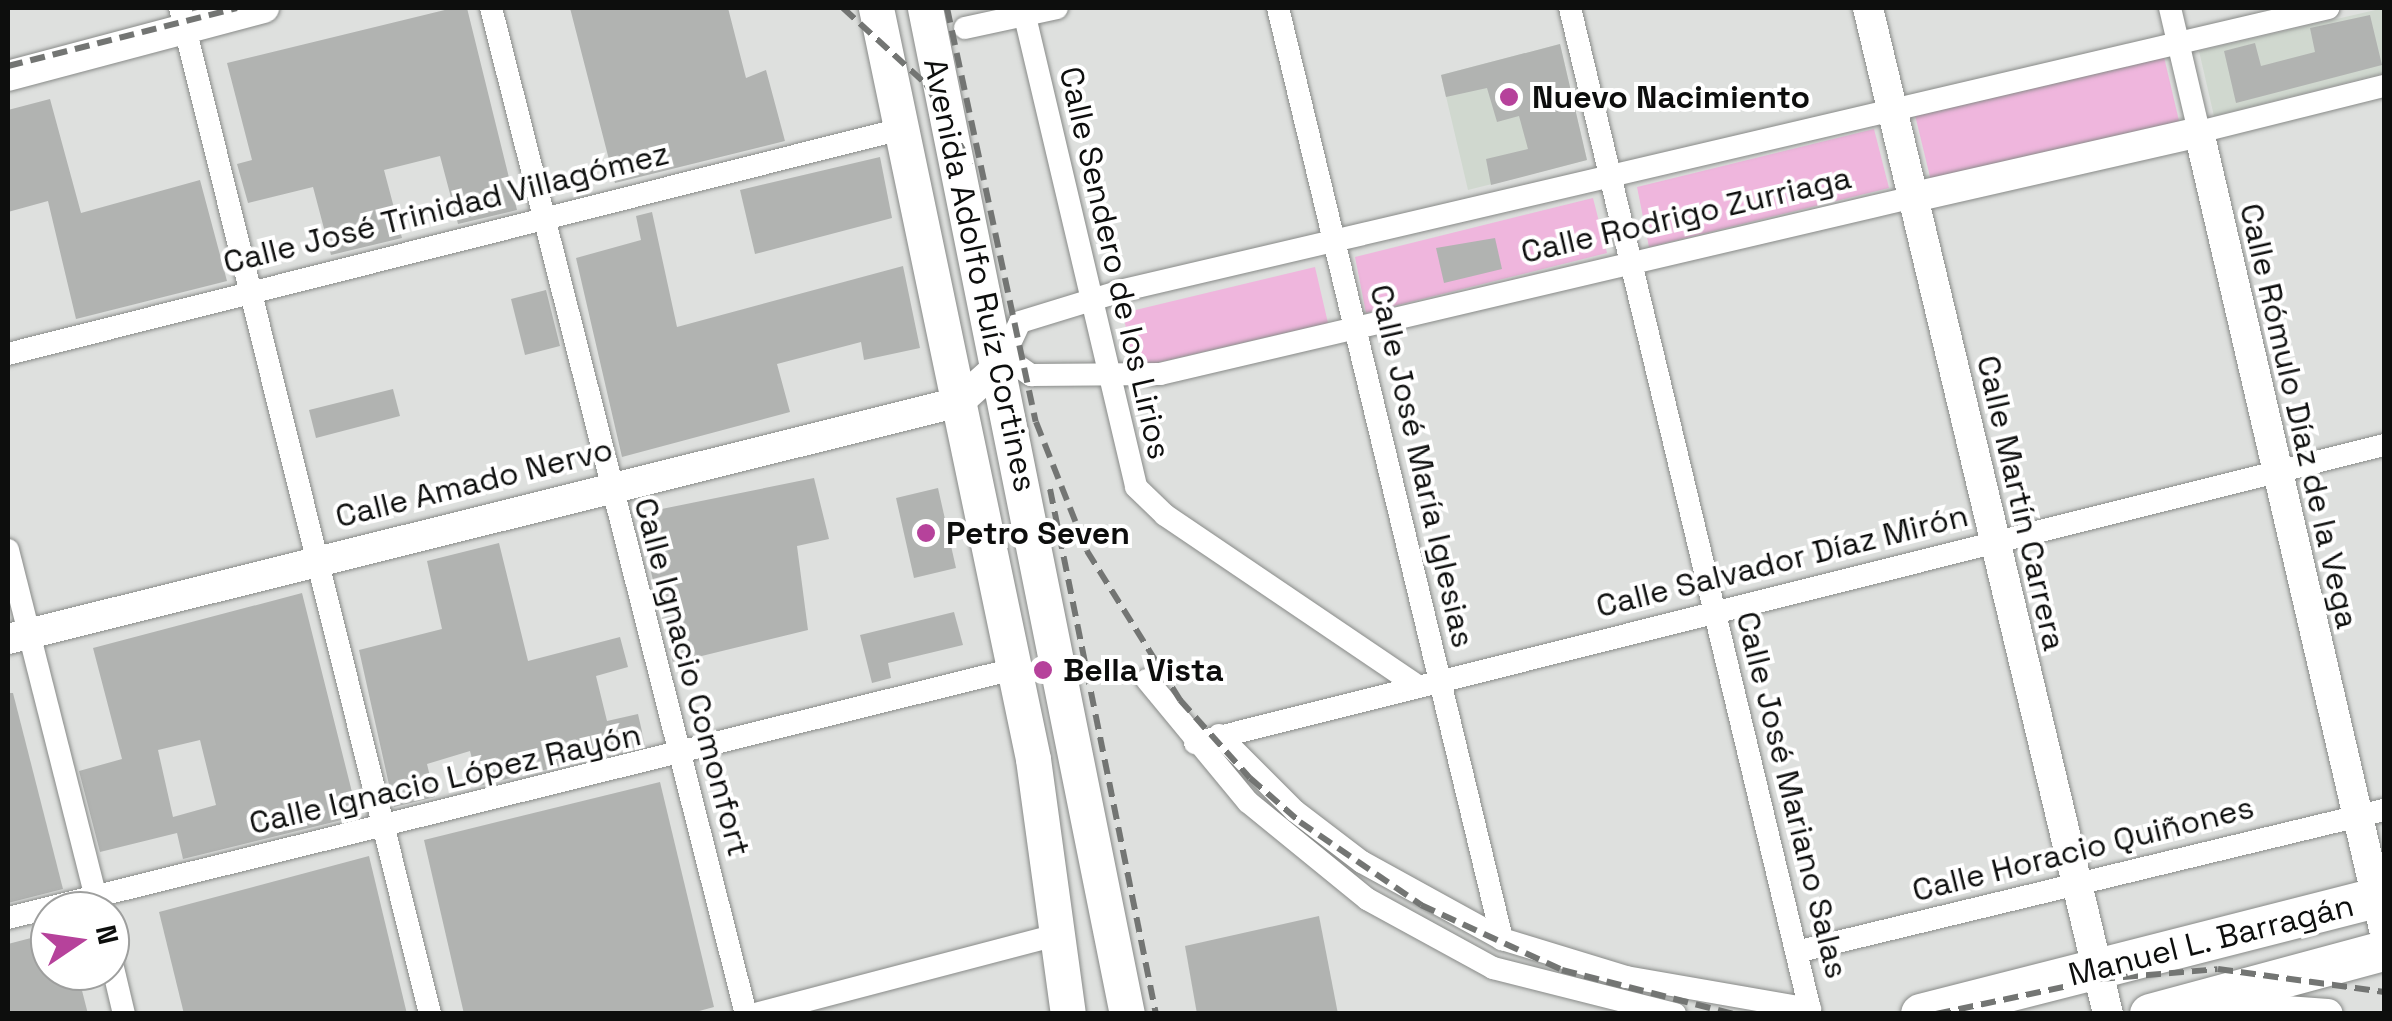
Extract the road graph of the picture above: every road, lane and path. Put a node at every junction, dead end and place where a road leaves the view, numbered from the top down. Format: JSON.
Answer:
{"nodes":[{"id":1,"x":264,"y":8,"type":"edge"},
{"id":2,"x":490,"y":8,"type":"edge"},
{"id":3,"x":876,"y":8,"type":"edge"},
{"id":4,"x":925,"y":8,"type":"edge"},
{"id":5,"x":1057,"y":8,"type":"edge"},
{"id":6,"x":1278,"y":8,"type":"edge"},
{"id":7,"x":1570,"y":8,"type":"edge"},
{"id":8,"x":1868,"y":8,"type":"edge"},
{"id":9,"x":2170,"y":8,"type":"edge"},
{"id":10,"x":2328,"y":8,"type":"edge"},
{"id":11,"x":1024,"y":11,"type":"edge"},
{"id":12,"x":183,"y":18,"type":"edge"},
{"id":13,"x":965,"y":28,"type":"dead end"},
{"id":14,"x":2178,"y":43,"type":"junction"},
{"id":15,"x":8,"y":76,"type":"edge"},
{"id":16,"x":2384,"y":86,"type":"edge"},
{"id":17,"x":1892,"y":106,"type":"junction"},
{"id":18,"x":902,"y":129,"type":"junction"},
{"id":19,"x":2199,"y":132,"type":"junction"},
{"id":20,"x":1609,"y":175,"type":"junction"},
{"id":21,"x":1914,"y":197,"type":"junction"},
{"id":22,"x":543,"y":215,"type":"junction"},
{"id":23,"x":1334,"y":239,"type":"junction"},
{"id":24,"x":1631,"y":264,"type":"junction"},
{"id":25,"x":251,"y":290,"type":"junction"},
{"id":26,"x":1091,"y":304,"type":"junction"},
{"id":27,"x":1357,"y":330,"type":"junction"},
{"id":28,"x":8,"y":354,"type":"edge"},
{"id":29,"x":1002,"y":361,"type":"junction"},
{"id":30,"x":1108,"y":376,"type":"junction"},
{"id":31,"x":959,"y":402,"type":"junction"},
{"id":32,"x":2384,"y":446,"type":"edge"},
{"id":33,"x":2275,"y":471,"type":"junction"},
{"id":34,"x":608,"y":485,"type":"junction"},
{"id":35,"x":1994,"y":542,"type":"junction"},
{"id":36,"x":8,"y":550,"type":"edge"},
{"id":37,"x":320,"y":558,"type":"junction"},
{"id":38,"x":1714,"y":612,"type":"junction"},
{"id":39,"x":18,"y":636,"type":"edge"},
{"id":40,"x":1014,"y":670,"type":"junction"},
{"id":41,"x":1147,"y":680,"type":"dead end"},
{"id":42,"x":1429,"y":684,"type":"junction"},
{"id":43,"x":1219,"y":735,"type":"junction"},
{"id":44,"x":1196,"y":742,"type":"junction"},
{"id":45,"x":678,"y":757,"type":"junction"},
{"id":46,"x":2370,"y":814,"type":"edge"},
{"id":47,"x":385,"y":825,"type":"junction"},
{"id":48,"x":2076,"y":884,"type":"junction"},
{"id":49,"x":94,"y":891,"type":"edge"},
{"id":50,"x":130,"y":895,"type":"edge"},
{"id":51,"x":2382,"y":908,"type":"edge"},
{"id":52,"x":1056,"y":935,"type":"junction"},
{"id":53,"x":1502,"y":939,"type":"junction"},
{"id":54,"x":2384,"y":951,"type":"edge"},
{"id":55,"x":1796,"y":952,"type":"junction"},
{"id":56,"x":2097,"y":968,"type":"junction"},
{"id":57,"x":2167,"y":1009,"type":"edge"},
{"id":58,"x":2279,"y":1010,"type":"edge"},
{"id":59,"x":1811,"y":1011,"type":"edge"},
{"id":60,"x":430,"y":1014,"type":"edge"},
{"id":61,"x":746,"y":1014,"type":"edge"},
{"id":62,"x":755,"y":1014,"type":"edge"},
{"id":63,"x":1068,"y":1014,"type":"edge"},
{"id":64,"x":1127,"y":1014,"type":"edge"},
{"id":65,"x":1675,"y":1014,"type":"edge"},
{"id":66,"x":1920,"y":1014,"type":"edge"},
{"id":67,"x":2108,"y":1014,"type":"edge"},
{"id":68,"x":2328,"y":1014,"type":"edge"}],
"edges":[{"from":1,"to":12,"type":"street"},
{"from":2,"to":22,"type":"street","name":"Calle Ignacio Comonfort"},
{"from":3,"to":18,"type":"main road","name":"Avenida Adolfo Ruíz Cortines"},
{"from":4,"to":29,"type":"main road","name":"Avenida Adolfo Ruíz Cortines"},
{"from":5,"to":11,"type":"street"},
{"from":6,"to":23,"type":"street","name":"Calle José María Iglesias"},
{"from":7,"to":20,"type":"street","name":"Calle José Mariano Salas"},
{"from":8,"to":17,"type":"street","name":"Calle Martín Carrera"},
{"from":9,"to":14,"type":"street","name":"Calle Rómulo Díaz de la Vega"},
{"from":10,"to":14,"type":"street","name":"Calle Rodrigo Zurriaga"},
{"from":11,"to":13,"type":"street"},
{"from":11,"to":26,"type":"street","name":"Calle Sendero de los Lirios"},
{"from":12,"to":15,"type":"street"},
{"from":12,"to":25,"type":"street"},
{"from":14,"to":17,"type":"street","name":"Calle Rodrigo Zurriaga"},
{"from":14,"to":19,"type":"street","name":"Calle Rómulo Díaz de la Vega"},
{"from":16,"to":19,"type":"street","name":"Calle Rodrigo Zurriaga"},
{"from":17,"to":20,"type":"street","name":"Calle Rodrigo Zurriaga"},
{"from":17,"to":21,"type":"street","name":"Calle Martín Carrera"},
{"from":18,"to":22,"type":"street","name":"Calle José Trinidad Villagómez"},
{"from":18,"to":31,"type":"main road","name":"Avenida Adolfo Ruíz Cortines"},
{"from":19,"to":21,"type":"street","name":"Calle Rodrigo Zurriaga"},
{"from":19,"to":33,"type":"street","name":"Calle Rómulo Díaz de la Vega"},
{"from":20,"to":23,"type":"street","name":"Calle Rodrigo Zurriaga"},
{"from":20,"to":24,"type":"street","name":"Calle José Mariano Salas"},
{"from":21,"to":24,"type":"street","name":"Calle Rodrigo Zurriaga"},
{"from":21,"to":35,"type":"street","name":"Calle Martín Carrera"},
{"from":22,"to":25,"type":"street","name":"Calle José Trinidad Villagómez"},
{"from":22,"to":34,"type":"street","name":"Calle Ignacio Comonfort"},
{"from":23,"to":26,"type":"street","name":"Calle Rodrigo Zurriaga"},
{"from":23,"to":27,"type":"street","name":"Calle José María Iglesias"},
{"from":24,"to":27,"type":"street","name":"Calle Rodrigo Zurriaga"},
{"from":24,"to":38,"type":"street","name":"Calle José Mariano Salas"},
{"from":25,"to":28,"type":"street","name":"Calle José Trinidad Villagómez"},
{"from":25,"to":37,"type":"street"},
{"from":26,"to":29,"type":"street","name":"Calle Rodrigo Zurriaga"},
{"from":26,"to":30,"type":"street","name":"Calle Sendero de los Lirios"},
{"from":27,"to":30,"type":"street","name":"Calle Rodrigo Zurriaga"},
{"from":27,"to":42,"type":"street","name":"Calle José María Iglesias"},
{"from":29,"to":30,"type":"street","name":"Calle Rodrigo Zurriaga"},
{"from":29,"to":31,"type":"street"},
{"from":29,"to":64,"type":"main road","name":"Avenida Adolfo Ruíz Cortines"},
{"from":30,"to":42,"type":"street","name":"Calle Sendero de los Lirios"},
{"from":31,"to":34,"type":"street","name":"Calle Amado Nervo"},
{"from":31,"to":40,"type":"main road","name":"Avenida Adolfo Ruíz Cortines"},
{"from":32,"to":33,"type":"street","name":"Calle Salvador Díaz Mirón"},
{"from":33,"to":35,"type":"street","name":"Calle Salvador Díaz Mirón"},
{"from":33,"to":46,"type":"street","name":"Calle Rómulo Díaz de la Vega"},
{"from":34,"to":37,"type":"street","name":"Calle Amado Nervo"},
{"from":34,"to":45,"type":"street","name":"Calle Ignacio Comonfort"},
{"from":35,"to":38,"type":"street","name":"Calle Salvador Díaz Mirón"},
{"from":35,"to":48,"type":"street","name":"Calle Martín Carrera"},
{"from":36,"to":39,"type":"street"},
{"from":37,"to":39,"type":"street","name":"Calle Amado Nervo"},
{"from":37,"to":47,"type":"street"},
{"from":38,"to":42,"type":"street","name":"Calle Salvador Díaz Mirón"},
{"from":38,"to":55,"type":"street","name":"Calle José Mariano Salas"},
{"from":39,"to":49,"type":"street"},
{"from":40,"to":45,"type":"street","name":"Calle Ignacio López Rayón"},
{"from":40,"to":52,"type":"main road","name":"Avenida Adolfo Ruíz Cortines"},
{"from":41,"to":44,"type":"street"},
{"from":42,"to":43,"type":"street","name":"Calle Salvador Díaz Mirón"},
{"from":42,"to":53,"type":"street","name":"Calle José María Iglesias"},
{"from":43,"to":44,"type":"street","name":"Calle Salvador Díaz Mirón"},
{"from":43,"to":53,"type":"street"},
{"from":44,"to":65,"type":"street"},
{"from":45,"to":47,"type":"street","name":"Calle Ignacio López Rayón"},
{"from":45,"to":61,"type":"street","name":"Calle Ignacio Comonfort"},
{"from":46,"to":48,"type":"street","name":"Calle Horacio Quiñones"},
{"from":46,"to":51,"type":"street","name":"Calle Rómulo Díaz de la Vega"},
{"from":47,"to":50,"type":"street","name":"Calle Ignacio López Rayón"},
{"from":47,"to":60,"type":"street"},
{"from":48,"to":55,"type":"street","name":"Calle Horacio Quiñones"},
{"from":48,"to":56,"type":"street","name":"Calle Martín Carrera"},
{"from":51,"to":56,"type":"highway","name":"Manuel L. Barragán"},
{"from":52,"to":62,"type":"street"},
{"from":52,"to":63,"type":"main road","name":"Avenida Adolfo Ruíz Cortines"},
{"from":53,"to":59,"type":"street"},
{"from":54,"to":57,"type":"highway","name":"Manuel L. Barragán"},
{"from":55,"to":59,"type":"street","name":"Calle José Mariano Salas"},
{"from":56,"to":66,"type":"highway","name":"Manuel L. Barragán"},
{"from":56,"to":67,"type":"street","name":"Calle Martín Carrera"},
{"from":57,"to":58,"type":"street"},
{"from":58,"to":68,"type":"street"}]}
